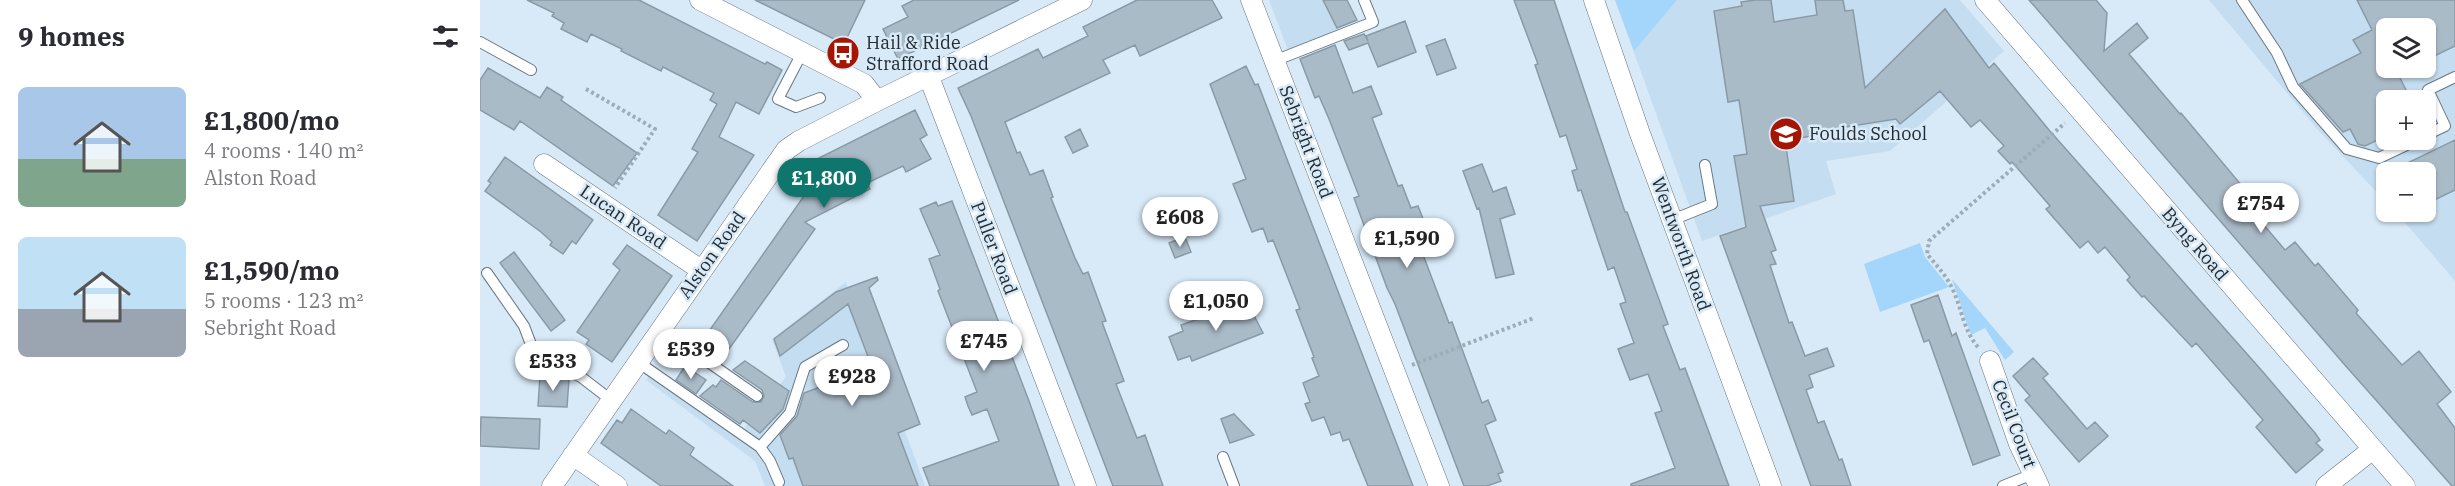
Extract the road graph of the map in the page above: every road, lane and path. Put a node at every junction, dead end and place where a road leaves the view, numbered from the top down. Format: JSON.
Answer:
{"nodes":[{"id":1,"x":700,"y":0,"type":"edge"},
{"id":2,"x":1082,"y":0,"type":"edge"},
{"id":3,"x":1251,"y":0,"type":"edge"},
{"id":4,"x":1364,"y":0,"type":"edge"},
{"id":5,"x":1594,"y":0,"type":"edge"},
{"id":6,"x":1986,"y":0,"type":"edge"},
{"id":7,"x":2242,"y":0,"type":"edge"},
{"id":8,"x":1053,"y":6,"type":"edge"},
{"id":9,"x":480,"y":42,"type":"edge"},
{"id":10,"x":802,"y":52,"type":"junction"},
{"id":11,"x":1274,"y":61,"type":"junction"},
{"id":12,"x":531,"y":70,"type":"dead end"},
{"id":13,"x":929,"y":76,"type":"junction"},
{"id":14,"x":2455,"y":77,"type":"edge"},
{"id":15,"x":586,"y":89,"type":"dead end"},
{"id":16,"x":2428,"y":90,"type":"edge"},
{"id":17,"x":820,"y":98,"type":"dead end"},
{"id":18,"x":877,"y":101,"type":"junction"},
{"id":19,"x":2436,"y":107,"type":"edge"},
{"id":20,"x":2079,"y":111,"type":"junction"},
{"id":21,"x":2436,"y":130,"type":"edge"},
{"id":22,"x":2396,"y":150,"type":"edge"},
{"id":23,"x":544,"y":164,"type":"dead end"},
{"id":24,"x":1705,"y":165,"type":"dead end"},
{"id":25,"x":604,"y":204,"type":"junction"},
{"id":26,"x":1672,"y":220,"type":"junction"},
{"id":27,"x":701,"y":270,"type":"junction"},
{"id":28,"x":487,"y":273,"type":"dead end"},
{"id":29,"x":1534,"y":318,"type":"dead end"},
{"id":30,"x":661,"y":329,"type":"junction"},
{"id":31,"x":843,"y":345,"type":"dead end"},
{"id":32,"x":1990,"y":361,"type":"joint"},
{"id":33,"x":638,"y":362,"type":"junction"},
{"id":34,"x":1394,"y":372,"type":"junction"},
{"id":35,"x":757,"y":396,"type":"dead end"},
{"id":36,"x":611,"y":400,"type":"junction"},
{"id":37,"x":760,"y":447,"type":"junction"},
{"id":38,"x":2373,"y":449,"type":"junction"},
{"id":39,"x":573,"y":455,"type":"junction"},
{"id":40,"x":1222,"y":457,"type":"dead end"},
{"id":41,"x":2036,"y":480,"type":"edge"},
{"id":42,"x":779,"y":482,"type":"dead end"},
{"id":43,"x":552,"y":486,"type":"edge"},
{"id":44,"x":617,"y":486,"type":"edge"},
{"id":45,"x":1086,"y":486,"type":"edge"},
{"id":46,"x":1234,"y":486,"type":"edge"},
{"id":47,"x":1439,"y":486,"type":"edge"},
{"id":48,"x":1771,"y":486,"type":"edge"},
{"id":49,"x":2003,"y":486,"type":"edge"},
{"id":50,"x":2326,"y":486,"type":"edge"},
{"id":51,"x":2406,"y":486,"type":"edge"}],
"edges":[{"from":1,"to":10,"type":"street"},
{"from":2,"to":8,"type":"street","name":"Alston Road"},
{"from":3,"to":11,"type":"street","name":"Sebright Road"},
{"from":4,"to":11,"type":"lane"},
{"from":5,"to":26,"type":"street","name":"Wentworth Road"},
{"from":6,"to":20,"type":"street","name":"Byng Road"},
{"from":7,"to":22,"type":"lane"},
{"from":8,"to":13,"type":"street","name":"Alston Road"},
{"from":9,"to":12,"type":"lane"},
{"from":10,"to":17,"type":"lane"},
{"from":10,"to":18,"type":"street"},
{"from":11,"to":34,"type":"street","name":"Sebright Road"},
{"from":13,"to":18,"type":"street","name":"Alston Road"},
{"from":13,"to":45,"type":"street","name":"Puller Road"},
{"from":14,"to":16,"type":"lane"},
{"from":15,"to":25,"type":"path"},
{"from":18,"to":27,"type":"street","name":"Alston Road"},
{"from":19,"to":21,"type":"lane"},
{"from":20,"to":32,"type":"path"},
{"from":20,"to":38,"type":"street","name":"Byng Road"},
{"from":23,"to":25,"type":"street","name":"Lucan Road"},
{"from":24,"to":26,"type":"lane"},
{"from":25,"to":27,"type":"street","name":"Lucan Road"},
{"from":26,"to":48,"type":"street","name":"Wentworth Road"},
{"from":27,"to":30,"type":"street","name":"Alston Road"},
{"from":28,"to":36,"type":"lane"},
{"from":29,"to":34,"type":"path"},
{"from":30,"to":33,"type":"street","name":"Alston Road"},
{"from":30,"to":35,"type":"lane"},
{"from":31,"to":37,"type":"lane"},
{"from":32,"to":41,"type":"street","name":"Cecil Court"},
{"from":33,"to":36,"type":"street","name":"Alston Road"},
{"from":33,"to":37,"type":"lane"},
{"from":34,"to":47,"type":"street","name":"Sebright Road"},
{"from":36,"to":39,"type":"street","name":"Alston Road"},
{"from":37,"to":42,"type":"lane"},
{"from":38,"to":50,"type":"street"},
{"from":38,"to":51,"type":"street","name":"Byng Road"},
{"from":39,"to":43,"type":"street","name":"Alston Road"},
{"from":39,"to":44,"type":"street"},
{"from":40,"to":46,"type":"lane"},
{"from":41,"to":49,"type":"lane"}]}
